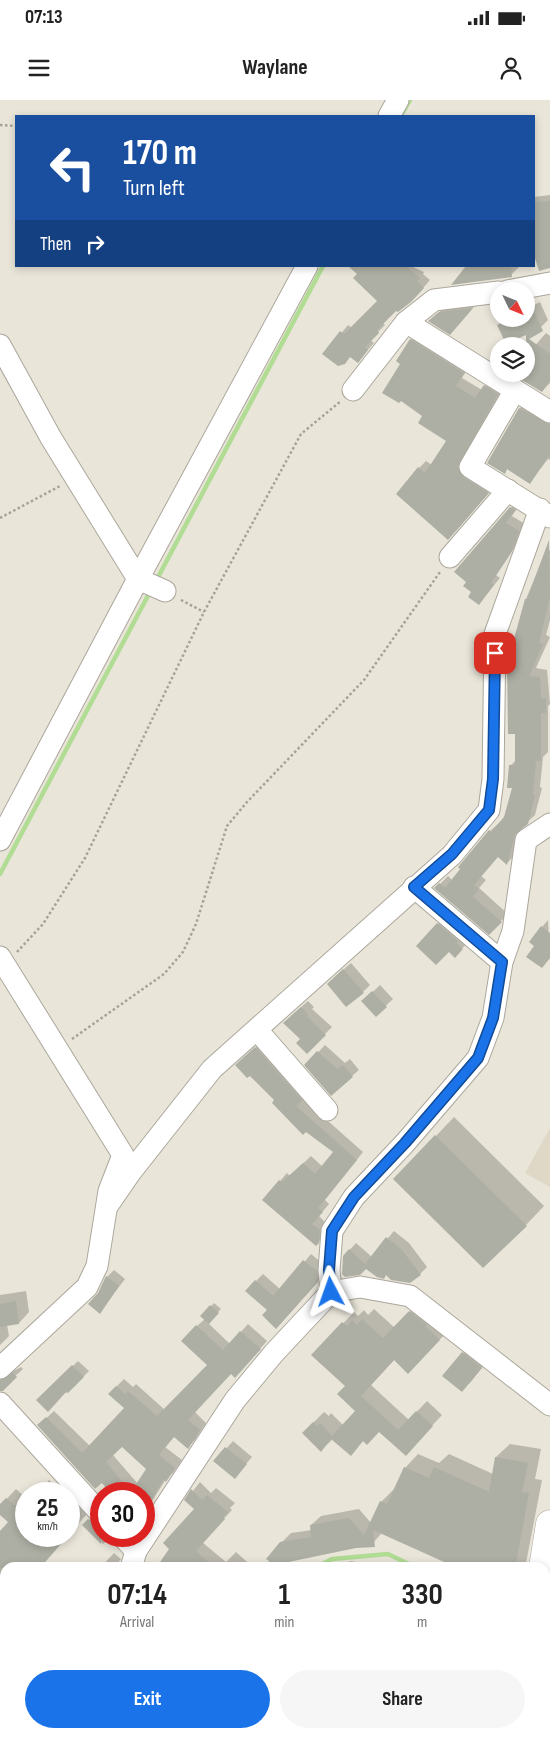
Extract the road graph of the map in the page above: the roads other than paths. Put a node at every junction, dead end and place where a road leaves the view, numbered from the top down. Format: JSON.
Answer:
{"nodes":[{"id":1,"x":398,"y":100,"type":"edge"},
{"id":2,"x":390,"y":115,"type":"edge"},
{"id":3,"x":306,"y":267,"type":"edge"},
{"id":4,"x":550,"y":283,"type":"edge"},
{"id":5,"x":535,"y":286,"type":"edge"},
{"id":6,"x":490,"y":293,"type":"edge"},
{"id":7,"x":406,"y":322,"type":"junction"},
{"id":8,"x":0,"y":344,"type":"edge"},
{"id":9,"x":354,"y":390,"type":"road end"},
{"id":10,"x":515,"y":390,"type":"junction"},
{"id":11,"x":550,"y":412,"type":"edge"},
{"id":12,"x":508,"y":490,"type":"junction"},
{"id":13,"x":545,"y":513,"type":"edge"},
{"id":14,"x":450,"y":556,"type":"road end"},
{"id":15,"x":142,"y":580,"type":"junction"},
{"id":16,"x":165,"y":592,"type":"road end"},
{"id":17,"x":550,"y":824,"type":"edge"},
{"id":18,"x":0,"y":840,"type":"edge"},
{"id":19,"x":414,"y":887,"type":"junction"},
{"id":20,"x":2,"y":962,"type":"edge"},
{"id":21,"x":502,"y":962,"type":"junction"},
{"id":22,"x":257,"y":1030,"type":"junction"},
{"id":23,"x":327,"y":1110,"type":"dead end"},
{"id":24,"x":108,"y":1205,"type":"junction"},
{"id":25,"x":331,"y":1292,"type":"junction"},
{"id":26,"x":0,"y":1368,"type":"edge"},
{"id":27,"x":0,"y":1403,"type":"edge"},
{"id":28,"x":550,"y":1405,"type":"edge"},
{"id":29,"x":90,"y":1502,"type":"edge"},
{"id":30,"x":550,"y":1524,"type":"edge"},
{"id":31,"x":130,"y":1552,"type":"edge"},
{"id":32,"x":544,"y":1562,"type":"edge"}],
"edges":[{"from":1,"to":2,"type":"street"},
{"from":3,"to":15,"type":"street"},
{"from":4,"to":5,"type":"street"},
{"from":6,"to":7,"type":"street"},
{"from":7,"to":9,"type":"street"},
{"from":7,"to":10,"type":"street"},
{"from":8,"to":15,"type":"street"},
{"from":10,"to":11,"type":"street"},
{"from":10,"to":12,"type":"street"},
{"from":12,"to":13,"type":"street"},
{"from":12,"to":14,"type":"street"},
{"from":13,"to":19,"type":"street"},
{"from":15,"to":16,"type":"street"},
{"from":15,"to":18,"type":"street"},
{"from":17,"to":21,"type":"street"},
{"from":19,"to":21,"type":"street"},
{"from":19,"to":22,"type":"street"},
{"from":20,"to":24,"type":"street"},
{"from":21,"to":25,"type":"street"},
{"from":22,"to":23,"type":"street"},
{"from":22,"to":24,"type":"street"},
{"from":24,"to":26,"type":"street"},
{"from":25,"to":28,"type":"street"},
{"from":25,"to":31,"type":"street"},
{"from":27,"to":29,"type":"street"},
{"from":30,"to":32,"type":"highway"}]}
